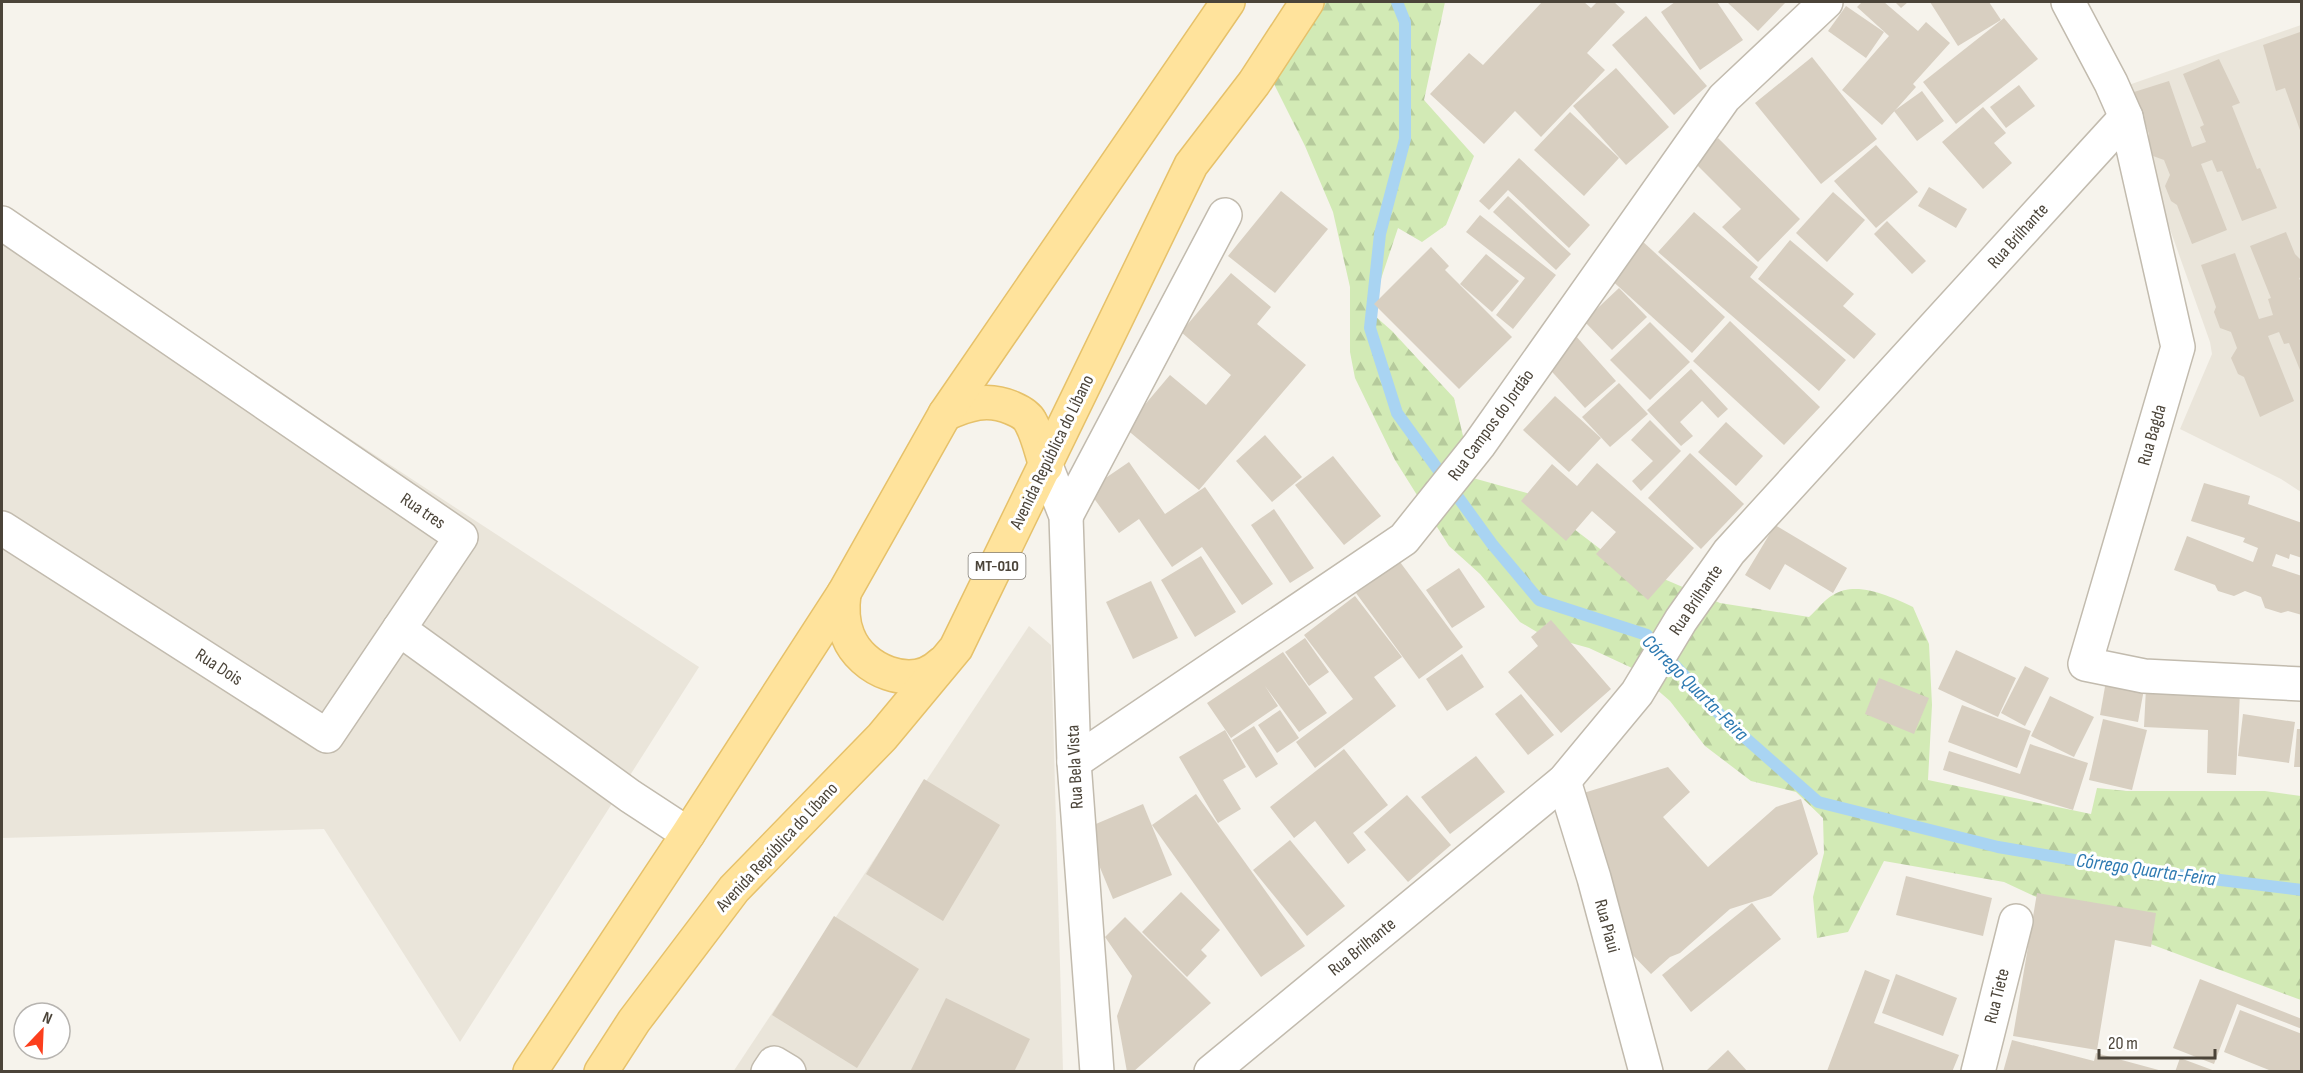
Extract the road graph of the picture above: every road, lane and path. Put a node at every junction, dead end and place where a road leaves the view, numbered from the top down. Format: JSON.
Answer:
{"nodes":[{"id":1,"x":1228,"y":2,"type":"edge"},
{"id":2,"x":1307,"y":2,"type":"edge"},
{"id":3,"x":1826,"y":2,"type":"edge"},
{"id":4,"x":2068,"y":2,"type":"edge"},
{"id":5,"x":2126,"y":117,"type":"junction"},
{"id":6,"x":1225,"y":215,"type":"dead end"},
{"id":7,"x":2,"y":224,"type":"edge"},
{"id":8,"x":945,"y":414,"type":"junction"},
{"id":9,"x":1046,"y":466,"type":"junction"},
{"id":10,"x":1066,"y":516,"type":"junction"},
{"id":11,"x":2,"y":528,"type":"edge"},
{"id":12,"x":844,"y":593,"type":"junction"},
{"id":13,"x":399,"y":629,"type":"junction"},
{"id":14,"x":956,"y":648,"type":"junction"},
{"id":15,"x":2301,"y":684,"type":"edge"},
{"id":16,"x":1074,"y":762,"type":"junction"},
{"id":17,"x":1564,"y":781,"type":"junction"},
{"id":18,"x":688,"y":834,"type":"junction"},
{"id":19,"x":2016,"y":921,"type":"dead end"},
{"id":20,"x":530,"y":1071,"type":"edge"},
{"id":21,"x":602,"y":1071,"type":"edge"},
{"id":22,"x":768,"y":1071,"type":"edge"},
{"id":23,"x":789,"y":1071,"type":"edge"},
{"id":24,"x":1097,"y":1071,"type":"edge"},
{"id":25,"x":1211,"y":1071,"type":"edge"},
{"id":26,"x":1646,"y":1071,"type":"edge"},
{"id":27,"x":1978,"y":1071,"type":"edge"}],
"edges":[{"from":1,"to":8,"type":"main road"},
{"from":2,"to":9,"type":"main road","name":"Avenida República do Líbano","number":"MT-010"},
{"from":3,"to":16,"type":"street","name":"Rua Campos do Jordão"},
{"from":4,"to":5,"type":"street","name":"Rua Bagda"},
{"from":5,"to":15,"type":"street","name":"Rua Bagda"},
{"from":5,"to":17,"type":"street","name":"Rua Brilhante"},
{"from":6,"to":10,"type":"street"},
{"from":7,"to":13,"type":"street","name":"Rua tres"},
{"from":8,"to":9,"type":"main road"},
{"from":8,"to":12,"type":"main road"},
{"from":9,"to":10,"type":"street","name":"Rua Bela Vista"},
{"from":9,"to":14,"type":"main road","name":"Avenida República do Líbano","number":"MT-010"},
{"from":10,"to":16,"type":"street","name":"Rua Bela Vista"},
{"from":11,"to":13,"type":"street","name":"Rua Dois"},
{"from":12,"to":14,"type":"main road"},
{"from":12,"to":18,"type":"main road"},
{"from":13,"to":18,"type":"street"},
{"from":14,"to":21,"type":"main road","name":"Avenida República do Líbano","number":"MT-010"},
{"from":16,"to":24,"type":"street","name":"Rua Bela Vista"},
{"from":17,"to":25,"type":"street","name":"Rua Brilhante"},
{"from":17,"to":26,"type":"street","name":"Rua Piaui"},
{"from":18,"to":20,"type":"main road"},
{"from":19,"to":27,"type":"street","name":"Rua Tiete"},
{"from":22,"to":23,"type":"street"}]}
